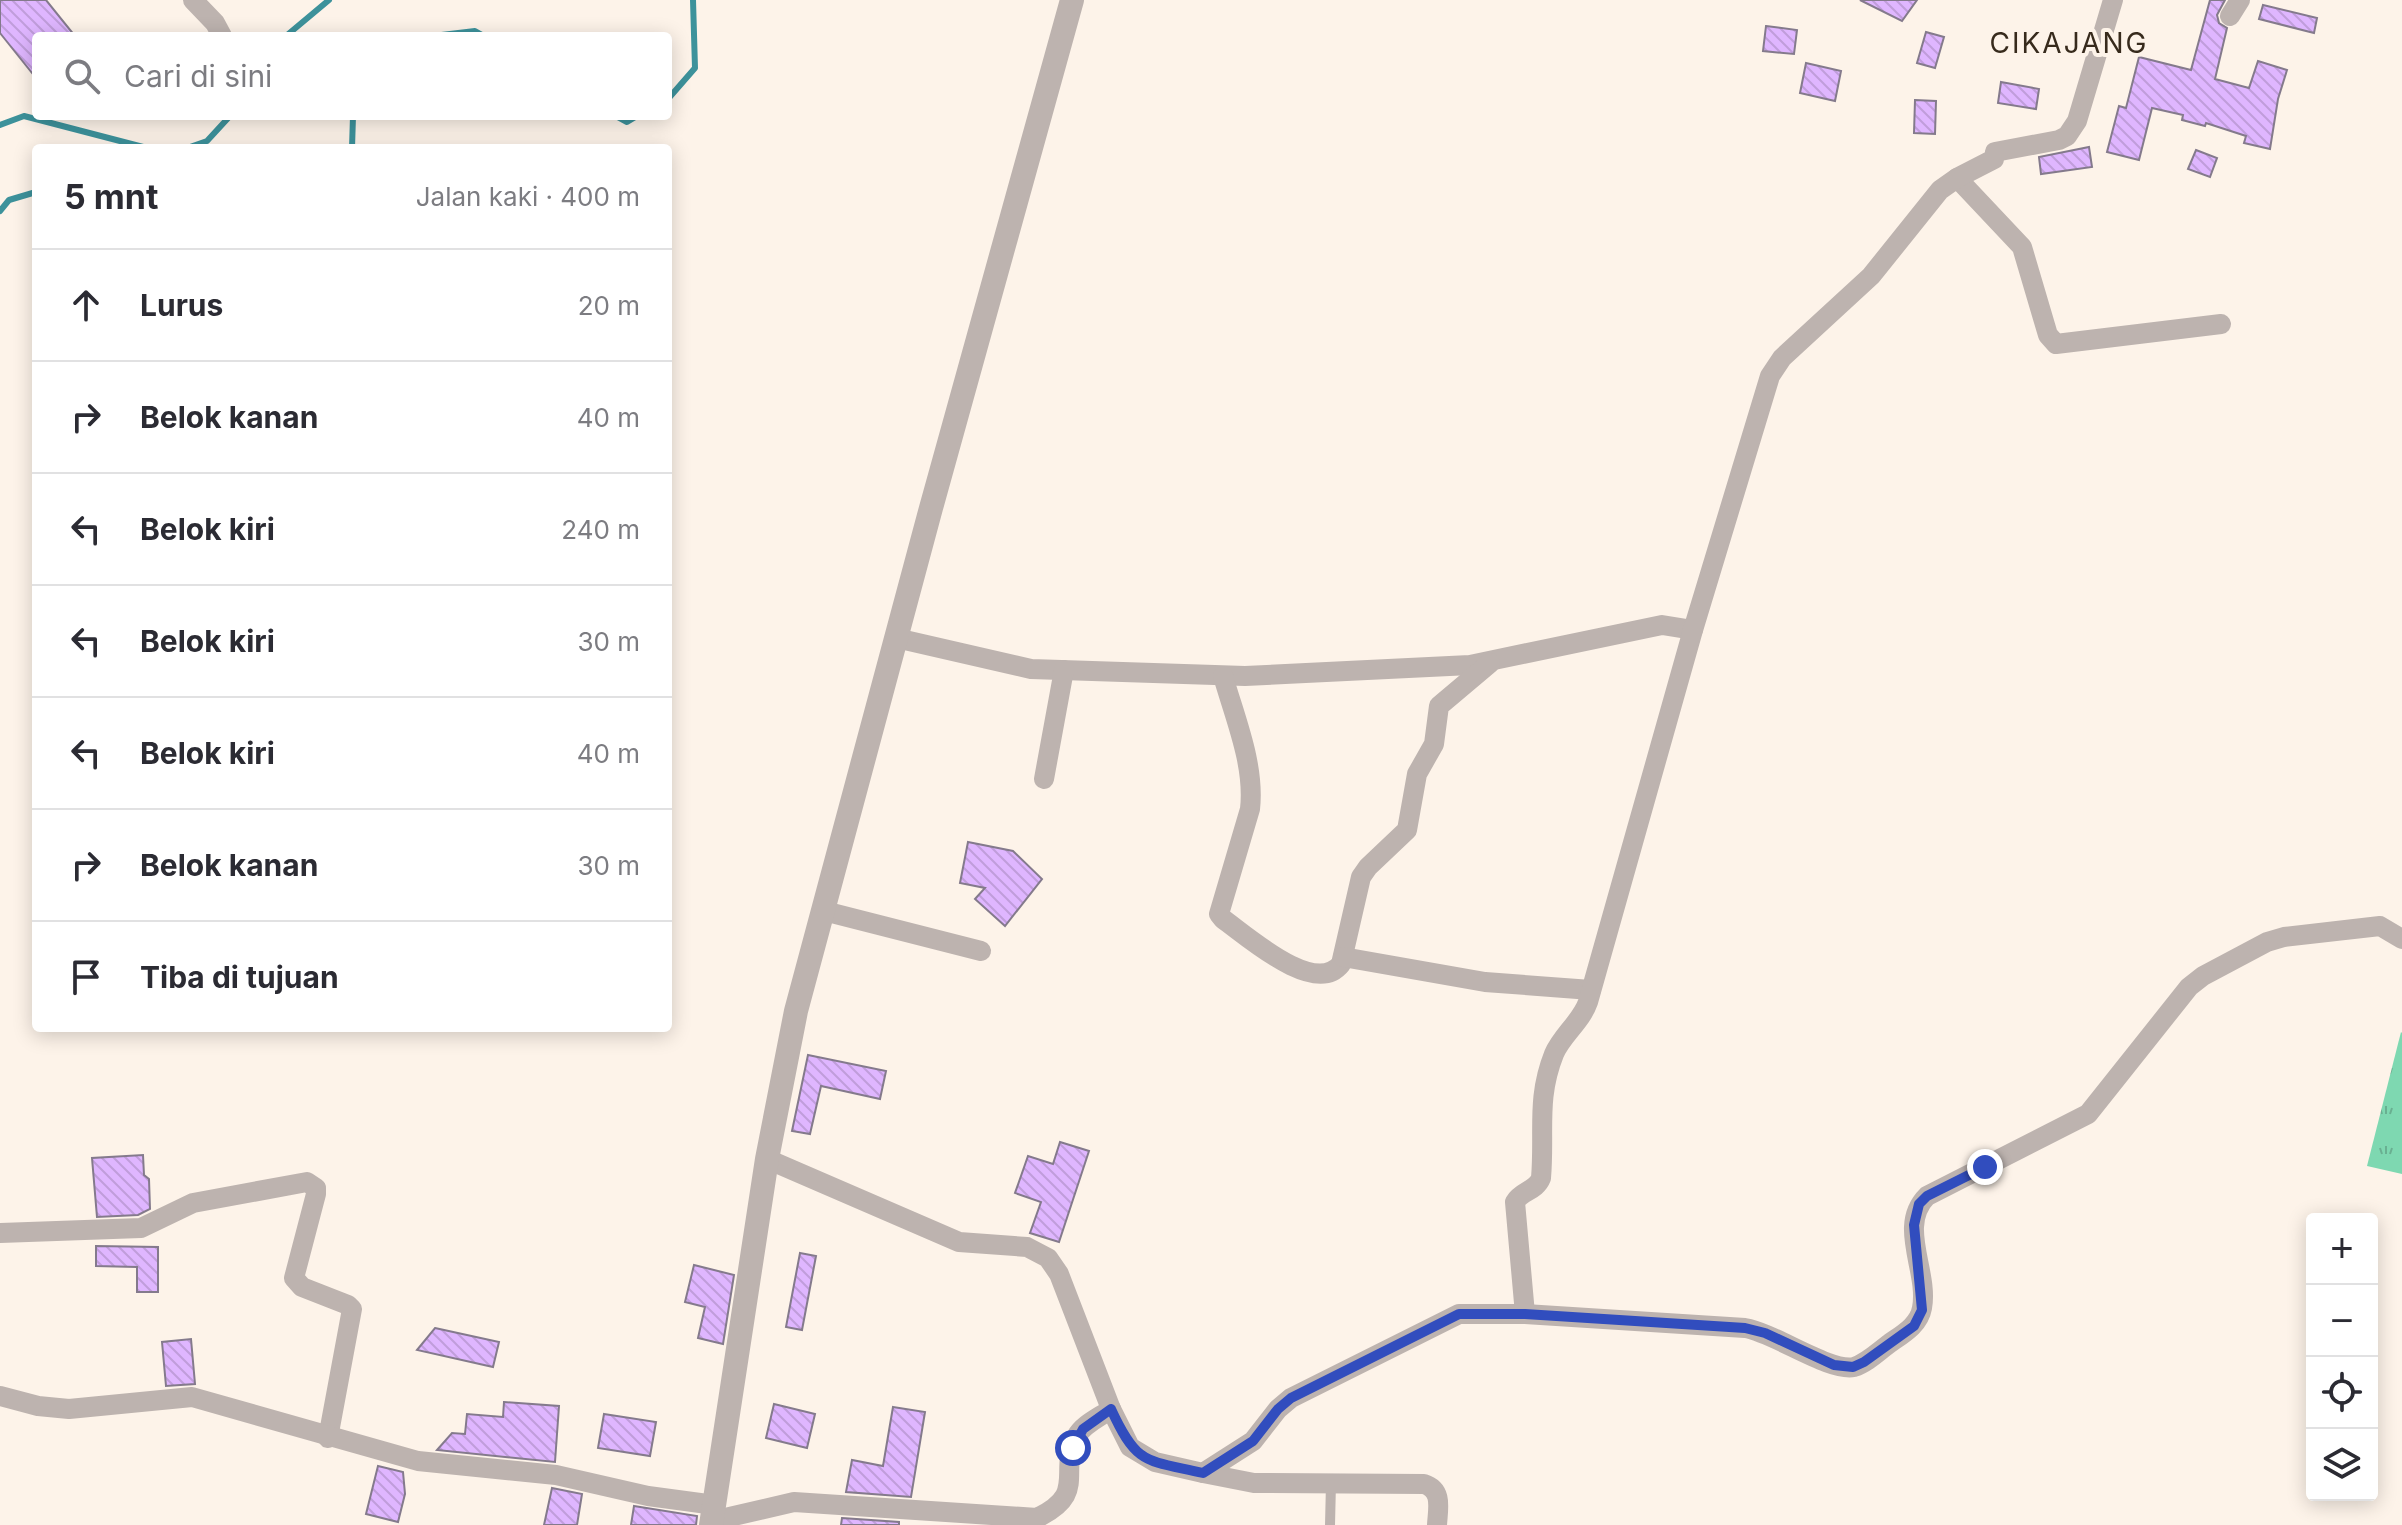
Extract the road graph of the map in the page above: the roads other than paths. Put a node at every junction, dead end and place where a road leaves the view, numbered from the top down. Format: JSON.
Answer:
{"nodes":[{"id":1,"x":193,"y":0,"type":"edge"},
{"id":2,"x":1072,"y":0,"type":"edge"},
{"id":3,"x":2113,"y":0,"type":"edge"},
{"id":4,"x":220,"y":32,"type":"edge"},
{"id":5,"x":1957,"y":178,"type":"junction"},
{"id":6,"x":2221,"y":324,"type":"dead end"},
{"id":7,"x":1693,"y":630,"type":"junction"},
{"id":8,"x":896,"y":638,"type":"junction"},
{"id":9,"x":1490,"y":663,"type":"junction"},
{"id":10,"x":1064,"y":670,"type":"junction"},
{"id":11,"x":1223,"y":676,"type":"junction"},
{"id":12,"x":1044,"y":779,"type":"dead end"},
{"id":13,"x":824,"y":911,"type":"junction"},
{"id":14,"x":2402,"y":939,"type":"edge"},
{"id":15,"x":981,"y":951,"type":"dead end"},
{"id":16,"x":1343,"y":957,"type":"junction"},
{"id":17,"x":1591,"y":990,"type":"junction"},
{"id":18,"x":767,"y":1159,"type":"junction"},
{"id":19,"x":0,"y":1233,"type":"edge"},
{"id":20,"x":1525,"y":1314,"type":"junction"},
{"id":21,"x":0,"y":1396,"type":"edge"},
{"id":22,"x":1111,"y":1409,"type":"junction"},
{"id":23,"x":328,"y":1438,"type":"junction"},
{"id":24,"x":1203,"y":1473,"type":"junction"},
{"id":25,"x":1331,"y":1483,"type":"junction"},
{"id":26,"x":713,"y":1517,"type":"edge"},
{"id":27,"x":908,"y":1517,"type":"edge"},
{"id":28,"x":1033,"y":1522,"type":"edge"},
{"id":29,"x":1330,"y":1525,"type":"edge"},
{"id":30,"x":1437,"y":1525,"type":"edge"}],
"edges":[{"from":1,"to":4,"type":"street"},
{"from":2,"to":8,"type":"street"},
{"from":3,"to":5,"type":"street"},
{"from":5,"to":6,"type":"street"},
{"from":5,"to":7,"type":"street"},
{"from":7,"to":9,"type":"street"},
{"from":7,"to":17,"type":"street"},
{"from":8,"to":10,"type":"street"},
{"from":8,"to":13,"type":"street"},
{"from":9,"to":11,"type":"street"},
{"from":9,"to":16,"type":"street"},
{"from":10,"to":11,"type":"street"},
{"from":10,"to":12,"type":"street"},
{"from":11,"to":16,"type":"street"},
{"from":13,"to":15,"type":"street"},
{"from":13,"to":18,"type":"street"},
{"from":14,"to":20,"type":"street"},
{"from":16,"to":17,"type":"street"},
{"from":17,"to":20,"type":"street"},
{"from":18,"to":22,"type":"street"},
{"from":18,"to":26,"type":"street"},
{"from":19,"to":23,"type":"street"},
{"from":20,"to":24,"type":"street"},
{"from":21,"to":23,"type":"street"},
{"from":22,"to":24,"type":"street"},
{"from":22,"to":28,"type":"street"},
{"from":23,"to":26,"type":"street"},
{"from":24,"to":25,"type":"street"},
{"from":25,"to":29,"type":"lane"},
{"from":25,"to":30,"type":"street"},
{"from":26,"to":27,"type":"street"},
{"from":27,"to":28,"type":"street"}]}
